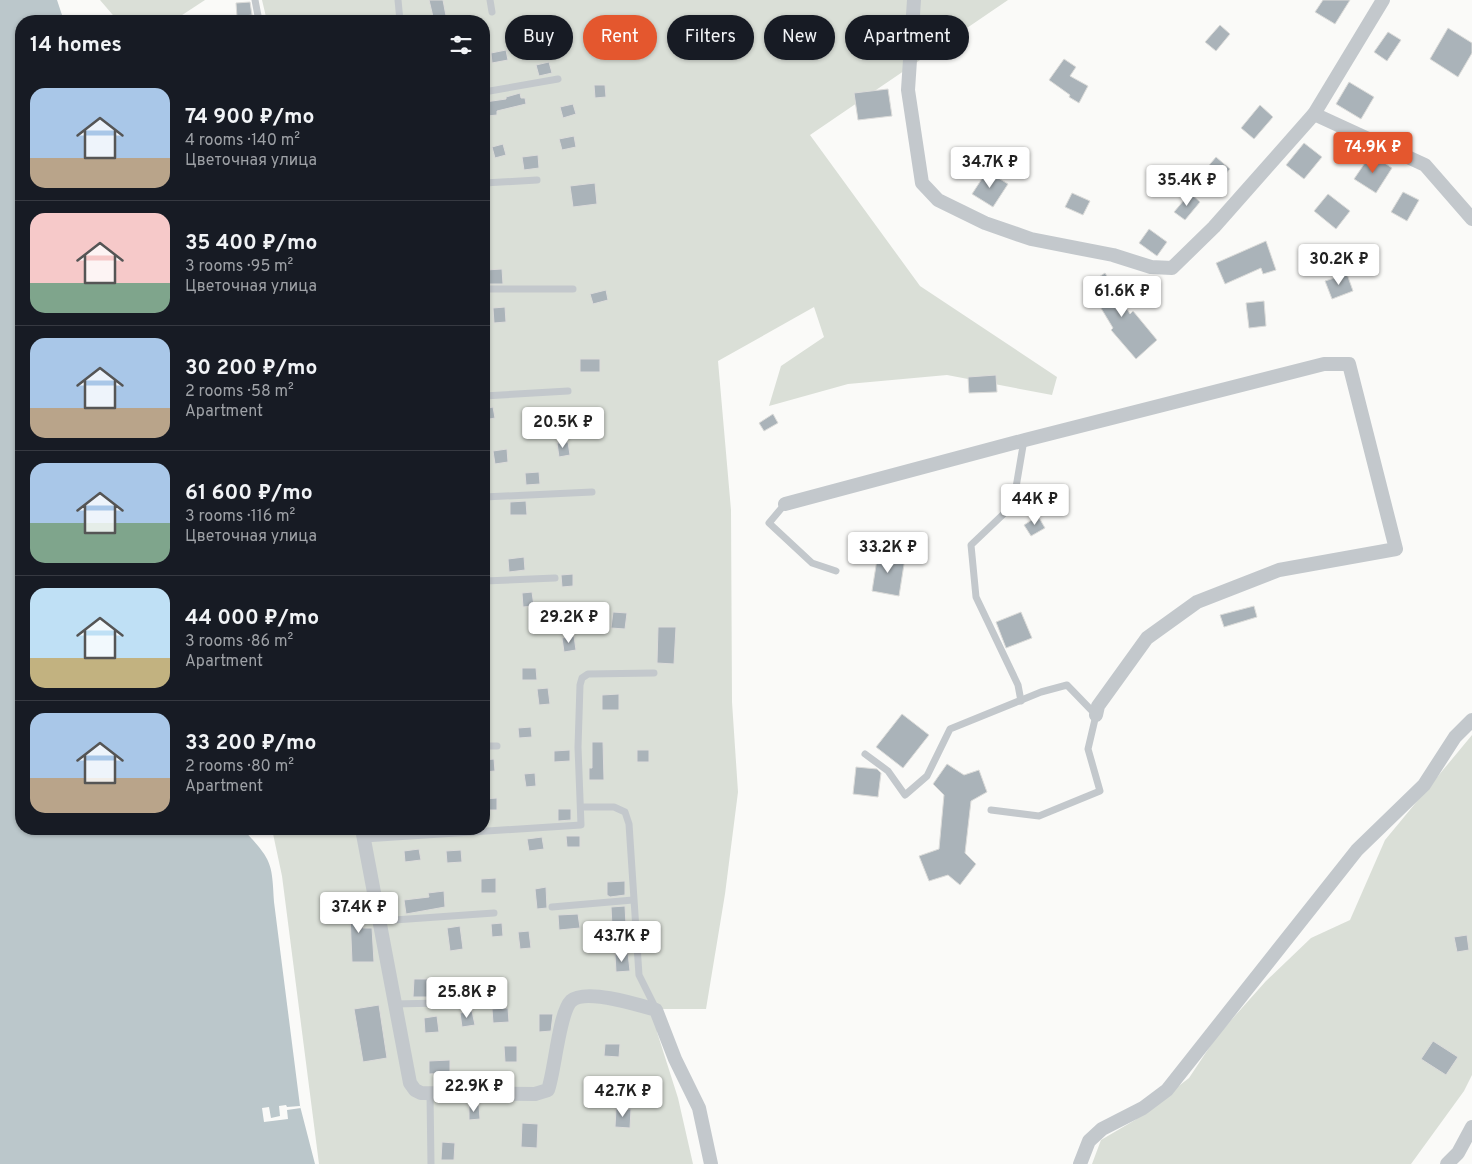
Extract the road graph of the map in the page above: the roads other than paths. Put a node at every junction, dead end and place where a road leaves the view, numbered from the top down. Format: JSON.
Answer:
{"nodes":[{"id":1,"x":255,"y":0,"type":"edge"},
{"id":2,"x":398,"y":0,"type":"edge"},
{"id":3,"x":490,"y":0,"type":"edge"},
{"id":4,"x":914,"y":0,"type":"edge"},
{"id":5,"x":1383,"y":0,"type":"edge"},
{"id":6,"x":492,"y":12,"type":"dead end"},
{"id":7,"x":258,"y":15,"type":"edge"},
{"id":8,"x":399,"y":15,"type":"edge"},
{"id":9,"x":558,"y":79,"type":"dead end"},
{"id":10,"x":490,"y":91,"type":"edge"},
{"id":11,"x":1314,"y":114,"type":"junction"},
{"id":12,"x":537,"y":180,"type":"dead end"},
{"id":13,"x":490,"y":183,"type":"edge"},
{"id":14,"x":1472,"y":219,"type":"edge"},
{"id":15,"x":490,"y":289,"type":"edge"},
{"id":16,"x":573,"y":289,"type":"dead end"},
{"id":17,"x":568,"y":391,"type":"dead end"},
{"id":18,"x":490,"y":396,"type":"edge"},
{"id":19,"x":1024,"y":440,"type":"junction"},
{"id":20,"x":592,"y":492,"type":"dead end"},
{"id":21,"x":490,"y":497,"type":"edge"},
{"id":22,"x":785,"y":504,"type":"joint"},
{"id":23,"x":836,"y":571,"type":"dead end"},
{"id":24,"x":555,"y":578,"type":"dead end"},
{"id":25,"x":490,"y":581,"type":"edge"},
{"id":26,"x":654,"y":674,"type":"dead end"},
{"id":27,"x":1022,"y":701,"type":"junction"},
{"id":28,"x":1096,"y":715,"type":"junction"},
{"id":29,"x":1472,"y":720,"type":"edge"},
{"id":30,"x":490,"y":746,"type":"edge"},
{"id":31,"x":496,"y":746,"type":"dead end"},
{"id":32,"x":865,"y":754,"type":"dead end"},
{"id":33,"x":581,"y":807,"type":"junction"},
{"id":34,"x":991,"y":810,"type":"dead end"},
{"id":35,"x":490,"y":829,"type":"edge"},
{"id":36,"x":363,"y":835,"type":"edge"},
{"id":37,"x":633,"y":900,"type":"junction"},
{"id":38,"x":552,"y":907,"type":"dead end"},
{"id":39,"x":494,"y":913,"type":"dead end"},
{"id":40,"x":380,"y":921,"type":"junction"},
{"id":41,"x":488,"y":1002,"type":"dead end"},
{"id":42,"x":394,"y":1004,"type":"junction"},
{"id":43,"x":656,"y":1010,"type":"junction"},
{"id":44,"x":430,"y":1093,"type":"junction"},
{"id":45,"x":1472,"y":1127,"type":"edge"},
{"id":46,"x":1459,"y":1158,"type":"edge"},
{"id":47,"x":431,"y":1164,"type":"edge"},
{"id":48,"x":712,"y":1164,"type":"edge"},
{"id":49,"x":1080,"y":1164,"type":"edge"},
{"id":50,"x":1447,"y":1164,"type":"edge"}],
"edges":[{"from":1,"to":7,"type":"lane"},
{"from":2,"to":8,"type":"lane"},
{"from":3,"to":6,"type":"lane"},
{"from":4,"to":11,"type":"street"},
{"from":5,"to":11,"type":"street"},
{"from":9,"to":10,"type":"lane"},
{"from":11,"to":14,"type":"street"},
{"from":12,"to":13,"type":"lane"},
{"from":15,"to":16,"type":"lane"},
{"from":17,"to":18,"type":"lane"},
{"from":19,"to":22,"type":"street"},
{"from":19,"to":27,"type":"lane"},
{"from":19,"to":28,"type":"street"},
{"from":20,"to":21,"type":"lane"},
{"from":22,"to":23,"type":"lane"},
{"from":24,"to":25,"type":"lane"},
{"from":26,"to":33,"type":"lane"},
{"from":27,"to":28,"type":"lane"},
{"from":27,"to":32,"type":"lane"},
{"from":28,"to":34,"type":"lane"},
{"from":29,"to":49,"type":"street"},
{"from":30,"to":31,"type":"lane"},
{"from":33,"to":35,"type":"lane"},
{"from":33,"to":37,"type":"lane"},
{"from":36,"to":40,"type":"street"},
{"from":37,"to":38,"type":"lane"},
{"from":37,"to":43,"type":"lane"},
{"from":39,"to":40,"type":"lane"},
{"from":40,"to":42,"type":"street"},
{"from":41,"to":42,"type":"lane"},
{"from":42,"to":44,"type":"street"},
{"from":43,"to":44,"type":"street"},
{"from":43,"to":48,"type":"street"},
{"from":44,"to":47,"type":"lane"},
{"from":45,"to":46,"type":"street"},
{"from":46,"to":50,"type":"street"}]}
